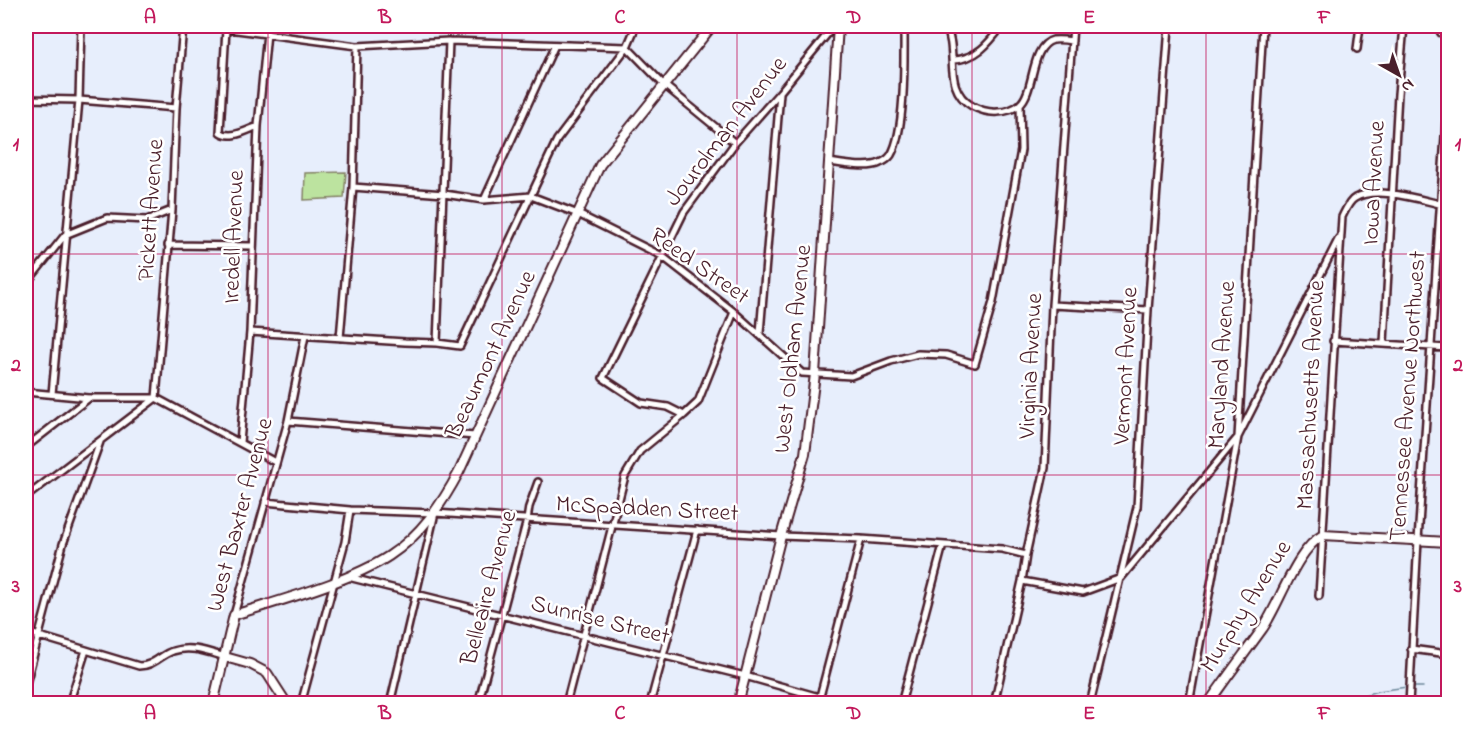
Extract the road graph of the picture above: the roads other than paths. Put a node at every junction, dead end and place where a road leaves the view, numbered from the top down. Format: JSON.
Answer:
{"nodes":[{"id":1,"x":81,"y":26,"type":"edge"},
{"id":2,"x":183,"y":26,"type":"edge"},
{"id":3,"x":206,"y":26,"type":"edge"},
{"id":4,"x":636,"y":26,"type":"edge"},
{"id":5,"x":712,"y":26,"type":"edge"},
{"id":6,"x":836,"y":26,"type":"edge"},
{"id":7,"x":904,"y":26,"type":"edge"},
{"id":8,"x":946,"y":26,"type":"edge"},
{"id":9,"x":1002,"y":26,"type":"edge"},
{"id":10,"x":1073,"y":26,"type":"edge"},
{"id":11,"x":1169,"y":26,"type":"edge"},
{"id":12,"x":1263,"y":26,"type":"edge"},
{"id":13,"x":1360,"y":26,"type":"edge"},
{"id":14,"x":1404,"y":26,"type":"edge"},
{"id":15,"x":1437,"y":26,"type":"edge"},
{"id":16,"x":226,"y":28,"type":"junction"},
{"id":17,"x":267,"y":33,"type":"junction"},
{"id":18,"x":1449,"y":36,"type":"edge"},
{"id":19,"x":449,"y":41,"type":"junction"},
{"id":20,"x":1072,"y":41,"type":"junction"},
{"id":21,"x":555,"y":45,"type":"junction"},
{"id":22,"x":357,"y":46,"type":"junction"},
{"id":23,"x":627,"y":47,"type":"junction"},
{"id":24,"x":1357,"y":49,"type":"dead end"},
{"id":25,"x":953,"y":60,"type":"junction"},
{"id":26,"x":663,"y":84,"type":"junction"},
{"id":27,"x":1449,"y":91,"type":"edge"},
{"id":28,"x":780,"y":92,"type":"junction"},
{"id":29,"x":26,"y":99,"type":"edge"},
{"id":30,"x":79,"y":100,"type":"junction"},
{"id":31,"x":1020,"y":104,"type":"junction"},
{"id":32,"x":176,"y":108,"type":"junction"},
{"id":33,"x":258,"y":126,"type":"junction"},
{"id":34,"x":735,"y":143,"type":"junction"},
{"id":35,"x":830,"y":162,"type":"junction"},
{"id":36,"x":353,"y":187,"type":"junction"},
{"id":37,"x":444,"y":194,"type":"junction"},
{"id":38,"x":1393,"y":194,"type":"junction"},
{"id":39,"x":531,"y":195,"type":"junction"},
{"id":40,"x":484,"y":200,"type":"junction"},
{"id":41,"x":1440,"y":204,"type":"junction"},
{"id":42,"x":172,"y":210,"type":"junction"},
{"id":43,"x":578,"y":214,"type":"junction"},
{"id":44,"x":65,"y":235,"type":"junction"},
{"id":45,"x":1339,"y":237,"type":"junction"},
{"id":46,"x":168,"y":245,"type":"junction"},
{"id":47,"x":252,"y":246,"type":"junction"},
{"id":48,"x":662,"y":256,"type":"junction"},
{"id":49,"x":26,"y":284,"type":"edge"},
{"id":50,"x":1052,"y":305,"type":"junction"},
{"id":51,"x":1148,"y":310,"type":"junction"},
{"id":52,"x":734,"y":312,"type":"junction"},
{"id":53,"x":250,"y":332,"type":"junction"},
{"id":54,"x":760,"y":333,"type":"junction"},
{"id":55,"x":305,"y":336,"type":"junction"},
{"id":56,"x":340,"y":338,"type":"junction"},
{"id":57,"x":1334,"y":341,"type":"junction"},
{"id":58,"x":437,"y":343,"type":"junction"},
{"id":59,"x":1384,"y":344,"type":"junction"},
{"id":60,"x":1431,"y":347,"type":"junction"},
{"id":61,"x":1449,"y":348,"type":"edge"},
{"id":62,"x":815,"y":374,"type":"junction"},
{"id":63,"x":26,"y":392,"type":"edge"},
{"id":64,"x":52,"y":394,"type":"junction"},
{"id":65,"x":89,"y":398,"type":"junction"},
{"id":66,"x":156,"y":398,"type":"junction"},
{"id":67,"x":684,"y":415,"type":"junction"},
{"id":68,"x":288,"y":421,"type":"junction"},
{"id":69,"x":475,"y":436,"type":"junction"},
{"id":70,"x":1238,"y":437,"type":"junction"},
{"id":71,"x":100,"y":440,"type":"junction"},
{"id":72,"x":240,"y":442,"type":"junction"},
{"id":73,"x":26,"y":447,"type":"edge"},
{"id":74,"x":275,"y":462,"type":"junction"},
{"id":75,"x":538,"y":482,"type":"dead end"},
{"id":76,"x":26,"y":497,"type":"edge"},
{"id":77,"x":266,"y":502,"type":"junction"},
{"id":78,"x":350,"y":510,"type":"junction"},
{"id":79,"x":435,"y":513,"type":"junction"},
{"id":80,"x":527,"y":520,"type":"junction"},
{"id":81,"x":613,"y":525,"type":"junction"},
{"id":82,"x":697,"y":530,"type":"junction"},
{"id":83,"x":1323,"y":535,"type":"junction"},
{"id":84,"x":782,"y":536,"type":"junction"},
{"id":85,"x":861,"y":539,"type":"junction"},
{"id":86,"x":1418,"y":540,"type":"junction"},
{"id":87,"x":1449,"y":542,"type":"edge"},
{"id":88,"x":943,"y":545,"type":"junction"},
{"id":89,"x":1026,"y":555,"type":"junction"},
{"id":90,"x":346,"y":577,"type":"junction"},
{"id":91,"x":1121,"y":578,"type":"junction"},
{"id":92,"x":334,"y":582,"type":"junction"},
{"id":93,"x":1022,"y":582,"type":"junction"},
{"id":94,"x":417,"y":593,"type":"junction"},
{"id":95,"x":1319,"y":596,"type":"dead end"},
{"id":96,"x":234,"y":615,"type":"junction"},
{"id":97,"x":502,"y":615,"type":"junction"},
{"id":98,"x":26,"y":632,"type":"edge"},
{"id":99,"x":40,"y":635,"type":"junction"},
{"id":100,"x":583,"y":636,"type":"junction"},
{"id":101,"x":86,"y":650,"type":"junction"},
{"id":102,"x":1411,"y":650,"type":"junction"},
{"id":103,"x":1449,"y":654,"type":"edge"},
{"id":104,"x":663,"y":656,"type":"junction"},
{"id":105,"x":225,"y":657,"type":"junction"},
{"id":106,"x":745,"y":676,"type":"junction"},
{"id":107,"x":26,"y":684,"type":"edge"},
{"id":108,"x":818,"y":700,"type":"edge"},
{"id":109,"x":1409,"y":700,"type":"edge"},
{"id":110,"x":69,"y":704,"type":"edge"},
{"id":111,"x":213,"y":704,"type":"edge"},
{"id":112,"x":286,"y":704,"type":"edge"},
{"id":113,"x":301,"y":704,"type":"edge"},
{"id":114,"x":390,"y":704,"type":"edge"},
{"id":115,"x":478,"y":704,"type":"edge"},
{"id":116,"x":566,"y":704,"type":"edge"},
{"id":117,"x":650,"y":704,"type":"edge"},
{"id":118,"x":738,"y":704,"type":"edge"},
{"id":119,"x":844,"y":704,"type":"edge"},
{"id":120,"x":901,"y":704,"type":"edge"},
{"id":121,"x":994,"y":704,"type":"edge"},
{"id":122,"x":1090,"y":704,"type":"edge"},
{"id":123,"x":1189,"y":704,"type":"edge"},
{"id":124,"x":1208,"y":704,"type":"edge"}],
"edges":[{"from":1,"to":30,"type":"street"},
{"from":2,"to":32,"type":"street","name":"Pickett Avenue"},
{"from":3,"to":16,"type":"street"},
{"from":4,"to":23,"type":"street"},
{"from":5,"to":26,"type":"street","name":"Beaumont Avenue"},
{"from":6,"to":28,"type":"street","name":"Jourolman Avenue"},
{"from":6,"to":35,"type":"street","name":"West Oldham Avenue"},
{"from":7,"to":35,"type":"street"},
{"from":8,"to":25,"type":"street"},
{"from":9,"to":25,"type":"street"},
{"from":10,"to":20,"type":"street","name":"Virginia Avenue"},
{"from":11,"to":51,"type":"street","name":"Vermont Avenue"},
{"from":12,"to":70,"type":"street","name":"Maryland Avenue"},
{"from":13,"to":24,"type":"street"},
{"from":14,"to":38,"type":"street","name":"Iowa Avenue"},
{"from":15,"to":18,"type":"street"},
{"from":16,"to":17,"type":"street"},
{"from":16,"to":33,"type":"street"},
{"from":17,"to":22,"type":"street"},
{"from":17,"to":33,"type":"street","name":"Iredell Avenue"},
{"from":19,"to":21,"type":"street"},
{"from":19,"to":22,"type":"street"},
{"from":19,"to":37,"type":"street"},
{"from":20,"to":31,"type":"street"},
{"from":20,"to":50,"type":"street","name":"Virginia Avenue"},
{"from":21,"to":23,"type":"street"},
{"from":21,"to":40,"type":"street"},
{"from":22,"to":36,"type":"street"},
{"from":23,"to":26,"type":"street"},
{"from":23,"to":39,"type":"street"},
{"from":25,"to":31,"type":"street"},
{"from":26,"to":34,"type":"street"},
{"from":26,"to":43,"type":"street","name":"Beaumont Avenue"},
{"from":27,"to":41,"type":"street","name":"Tennessee Avenue Northwest"},
{"from":28,"to":34,"type":"street","name":"Jourolman Avenue"},
{"from":28,"to":54,"type":"street"},
{"from":29,"to":30,"type":"street"},
{"from":30,"to":32,"type":"street"},
{"from":30,"to":44,"type":"street"},
{"from":31,"to":62,"type":"street","name":"Reed Street"},
{"from":32,"to":42,"type":"street","name":"Pickett Avenue"},
{"from":33,"to":47,"type":"street","name":"Iredell Avenue"},
{"from":34,"to":48,"type":"street","name":"Jourolman Avenue"},
{"from":35,"to":62,"type":"street","name":"West Oldham Avenue"},
{"from":36,"to":37,"type":"street","name":"Reed Street"},
{"from":36,"to":56,"type":"street"},
{"from":37,"to":40,"type":"street","name":"Reed Street"},
{"from":37,"to":58,"type":"street"},
{"from":38,"to":41,"type":"street"},
{"from":38,"to":45,"type":"street","name":"Massachusetts Avenue"},
{"from":38,"to":59,"type":"street","name":"Iowa Avenue"},
{"from":39,"to":40,"type":"street","name":"Reed Street"},
{"from":39,"to":43,"type":"street","name":"Reed Street"},
{"from":39,"to":58,"type":"street"},
{"from":41,"to":60,"type":"street","name":"Tennessee Avenue Northwest"},
{"from":42,"to":44,"type":"street"},
{"from":42,"to":46,"type":"street","name":"Pickett Avenue"},
{"from":43,"to":48,"type":"street","name":"Reed Street"},
{"from":43,"to":69,"type":"street","name":"Beaumont Avenue"},
{"from":44,"to":49,"type":"street"},
{"from":44,"to":64,"type":"street"},
{"from":45,"to":57,"type":"street","name":"Massachusetts Avenue"},
{"from":45,"to":70,"type":"street"},
{"from":46,"to":47,"type":"street"},
{"from":46,"to":66,"type":"street","name":"Pickett Avenue"},
{"from":47,"to":53,"type":"street","name":"Iredell Avenue"},
{"from":48,"to":52,"type":"street","name":"Reed Street"},
{"from":48,"to":67,"type":"street","name":"Jourolman Avenue"},
{"from":50,"to":51,"type":"street"},
{"from":50,"to":89,"type":"street","name":"Virginia Avenue"},
{"from":51,"to":91,"type":"street","name":"Vermont Avenue"},
{"from":52,"to":54,"type":"street","name":"Reed Street"},
{"from":52,"to":67,"type":"street"},
{"from":53,"to":55,"type":"street"},
{"from":53,"to":72,"type":"street","name":"Iredell Avenue"},
{"from":54,"to":62,"type":"street","name":"Reed Street"},
{"from":55,"to":56,"type":"street"},
{"from":55,"to":68,"type":"street","name":"West Baxter Avenue"},
{"from":56,"to":58,"type":"street"},
{"from":57,"to":59,"type":"street"},
{"from":57,"to":83,"type":"street","name":"Massachusetts Avenue"},
{"from":59,"to":60,"type":"street"},
{"from":60,"to":61,"type":"street"},
{"from":60,"to":86,"type":"street","name":"Tennessee Avenue Northwest"},
{"from":62,"to":84,"type":"street","name":"West Oldham Avenue"},
{"from":63,"to":64,"type":"street"},
{"from":64,"to":65,"type":"street"},
{"from":65,"to":66,"type":"street"},
{"from":65,"to":73,"type":"street"},
{"from":66,"to":71,"type":"street"},
{"from":66,"to":72,"type":"street"},
{"from":67,"to":81,"type":"street"},
{"from":68,"to":69,"type":"street"},
{"from":68,"to":74,"type":"street","name":"West Baxter Avenue"},
{"from":69,"to":79,"type":"street","name":"Beaumont Avenue"},
{"from":70,"to":91,"type":"street"},
{"from":70,"to":123,"type":"street","name":"Maryland Avenue"},
{"from":71,"to":76,"type":"street"},
{"from":71,"to":99,"type":"street"},
{"from":72,"to":74,"type":"street"},
{"from":74,"to":77,"type":"street","name":"West Baxter Avenue"},
{"from":75,"to":80,"type":"street","name":"Belleaire Avenue"},
{"from":77,"to":78,"type":"street","name":"McSpadden Street"},
{"from":77,"to":96,"type":"street","name":"West Baxter Avenue"},
{"from":78,"to":79,"type":"street","name":"McSpadden Street"},
{"from":78,"to":92,"type":"street"},
{"from":79,"to":80,"type":"street","name":"McSpadden Street"},
{"from":79,"to":90,"type":"street","name":"Beaumont Avenue"},
{"from":79,"to":94,"type":"street"},
{"from":80,"to":81,"type":"street","name":"McSpadden Street"},
{"from":80,"to":97,"type":"street","name":"Belleaire Avenue"},
{"from":81,"to":82,"type":"street","name":"McSpadden Street"},
{"from":81,"to":100,"type":"street"},
{"from":82,"to":84,"type":"street","name":"McSpadden Street"},
{"from":82,"to":104,"type":"street"},
{"from":83,"to":86,"type":"street"},
{"from":83,"to":95,"type":"street","name":"Massachusetts Avenue"},
{"from":83,"to":124,"type":"street","name":"Murphy Avenue"},
{"from":84,"to":85,"type":"street","name":"McSpadden Street"},
{"from":84,"to":106,"type":"street","name":"West Oldham Avenue"},
{"from":85,"to":88,"type":"street","name":"McSpadden Street"},
{"from":85,"to":108,"type":"street"},
{"from":86,"to":87,"type":"street"},
{"from":86,"to":102,"type":"street","name":"Tennessee Avenue Northwest"},
{"from":88,"to":89,"type":"street","name":"McSpadden Street"},
{"from":88,"to":120,"type":"street"},
{"from":89,"to":93,"type":"street","name":"Virginia Avenue"},
{"from":90,"to":92,"type":"street","name":"Beaumont Avenue"},
{"from":90,"to":94,"type":"street","name":"Sunrise Street"},
{"from":91,"to":93,"type":"street"},
{"from":91,"to":122,"type":"street","name":"Vermont Avenue"},
{"from":92,"to":96,"type":"street","name":"Beaumont Avenue"},
{"from":92,"to":113,"type":"street"},
{"from":93,"to":121,"type":"street","name":"Virginia Avenue"},
{"from":94,"to":97,"type":"street","name":"Sunrise Street"},
{"from":94,"to":114,"type":"street"},
{"from":96,"to":105,"type":"street","name":"West Baxter Avenue"},
{"from":97,"to":100,"type":"street","name":"Sunrise Street"},
{"from":97,"to":115,"type":"street","name":"Belleaire Avenue"},
{"from":98,"to":99,"type":"street"},
{"from":99,"to":101,"type":"street"},
{"from":99,"to":107,"type":"street"},
{"from":100,"to":104,"type":"street","name":"Sunrise Street"},
{"from":100,"to":116,"type":"street"},
{"from":101,"to":105,"type":"street"},
{"from":101,"to":110,"type":"street"},
{"from":102,"to":103,"type":"street"},
{"from":102,"to":109,"type":"street","name":"Tennessee Avenue Northwest"},
{"from":104,"to":106,"type":"street","name":"Sunrise Street"},
{"from":104,"to":117,"type":"street"},
{"from":105,"to":111,"type":"street","name":"West Baxter Avenue"},
{"from":105,"to":112,"type":"street"},
{"from":106,"to":108,"type":"street","name":"Sunrise Street"},
{"from":106,"to":118,"type":"street","name":"West Oldham Avenue"},
{"from":108,"to":119,"type":"street","name":"Sunrise Street"}]}
